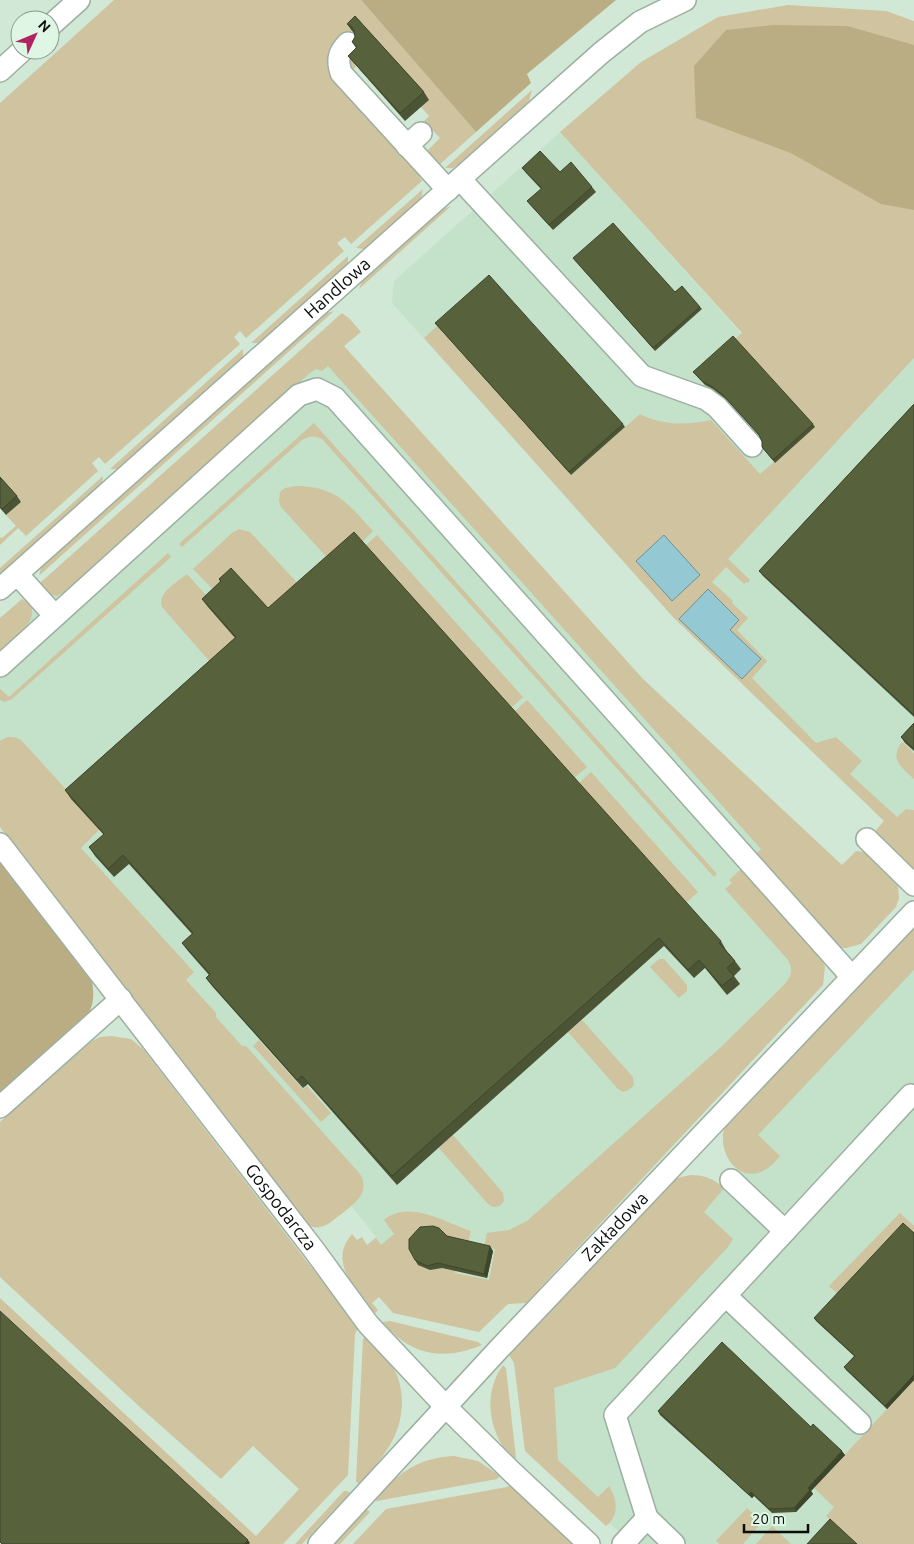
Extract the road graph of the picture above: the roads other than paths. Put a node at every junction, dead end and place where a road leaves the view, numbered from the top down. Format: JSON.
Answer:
{"nodes":[{"id":1,"x":79,"y":0,"type":"edge"},
{"id":2,"x":684,"y":0,"type":"edge"},
{"id":3,"x":60,"y":17,"type":"edge"},
{"id":4,"x":348,"y":43,"type":"dead end"},
{"id":5,"x":12,"y":60,"type":"edge"},
{"id":6,"x":0,"y":71,"type":"edge"},
{"id":7,"x":454,"y":184,"type":"junction"},
{"id":8,"x":752,"y":446,"type":"dead end"},
{"id":9,"x":17,"y":574,"type":"junction"},
{"id":10,"x":0,"y":589,"type":"edge"},
{"id":11,"x":55,"y":616,"type":"junction"},
{"id":12,"x":0,"y":666,"type":"edge"},
{"id":13,"x":867,"y":839,"type":"dead end"},
{"id":14,"x":0,"y":844,"type":"edge"},
{"id":15,"x":914,"y":885,"type":"edge"},
{"id":16,"x":914,"y":912,"type":"edge"},
{"id":17,"x":852,"y":977,"type":"junction"},
{"id":18,"x":121,"y":1000,"type":"junction"},
{"id":19,"x":914,"y":1097,"type":"edge"},
{"id":20,"x":0,"y":1108,"type":"edge"},
{"id":21,"x":732,"y":1180,"type":"dead end"},
{"id":22,"x":786,"y":1231,"type":"junction"},
{"id":23,"x":726,"y":1296,"type":"junction"},
{"id":24,"x":446,"y":1407,"type":"junction"},
{"id":25,"x":860,"y":1423,"type":"dead end"},
{"id":26,"x":647,"y":1518,"type":"junction"},
{"id":27,"x":319,"y":1544,"type":"edge"},
{"id":28,"x":589,"y":1544,"type":"edge"},
{"id":29,"x":623,"y":1544,"type":"edge"},
{"id":30,"x":674,"y":1544,"type":"edge"}],
"edges":[{"from":1,"to":3,"type":"street"},
{"from":2,"to":7,"type":"street","name":"Handlowa"},
{"from":4,"to":7,"type":"street"},
{"from":5,"to":6,"type":"street"},
{"from":7,"to":8,"type":"street"},
{"from":7,"to":9,"type":"street","name":"Handlowa"},
{"from":9,"to":10,"type":"street","name":"Handlowa"},
{"from":9,"to":11,"type":"street"},
{"from":11,"to":12,"type":"street"},
{"from":11,"to":17,"type":"street"},
{"from":13,"to":15,"type":"street"},
{"from":14,"to":18,"type":"street","name":"Gospodarcza"},
{"from":16,"to":17,"type":"street","name":"Zakładowa"},
{"from":17,"to":24,"type":"street","name":"Zakładowa"},
{"from":18,"to":20,"type":"street"},
{"from":18,"to":24,"type":"street","name":"Gospodarcza"},
{"from":19,"to":22,"type":"street"},
{"from":21,"to":22,"type":"street"},
{"from":22,"to":23,"type":"street"},
{"from":23,"to":25,"type":"street"},
{"from":23,"to":26,"type":"street"},
{"from":24,"to":27,"type":"street","name":"Zakładowa"},
{"from":24,"to":28,"type":"street","name":"Gospodarcza"},
{"from":26,"to":29,"type":"street"},
{"from":26,"to":30,"type":"street"}]}
